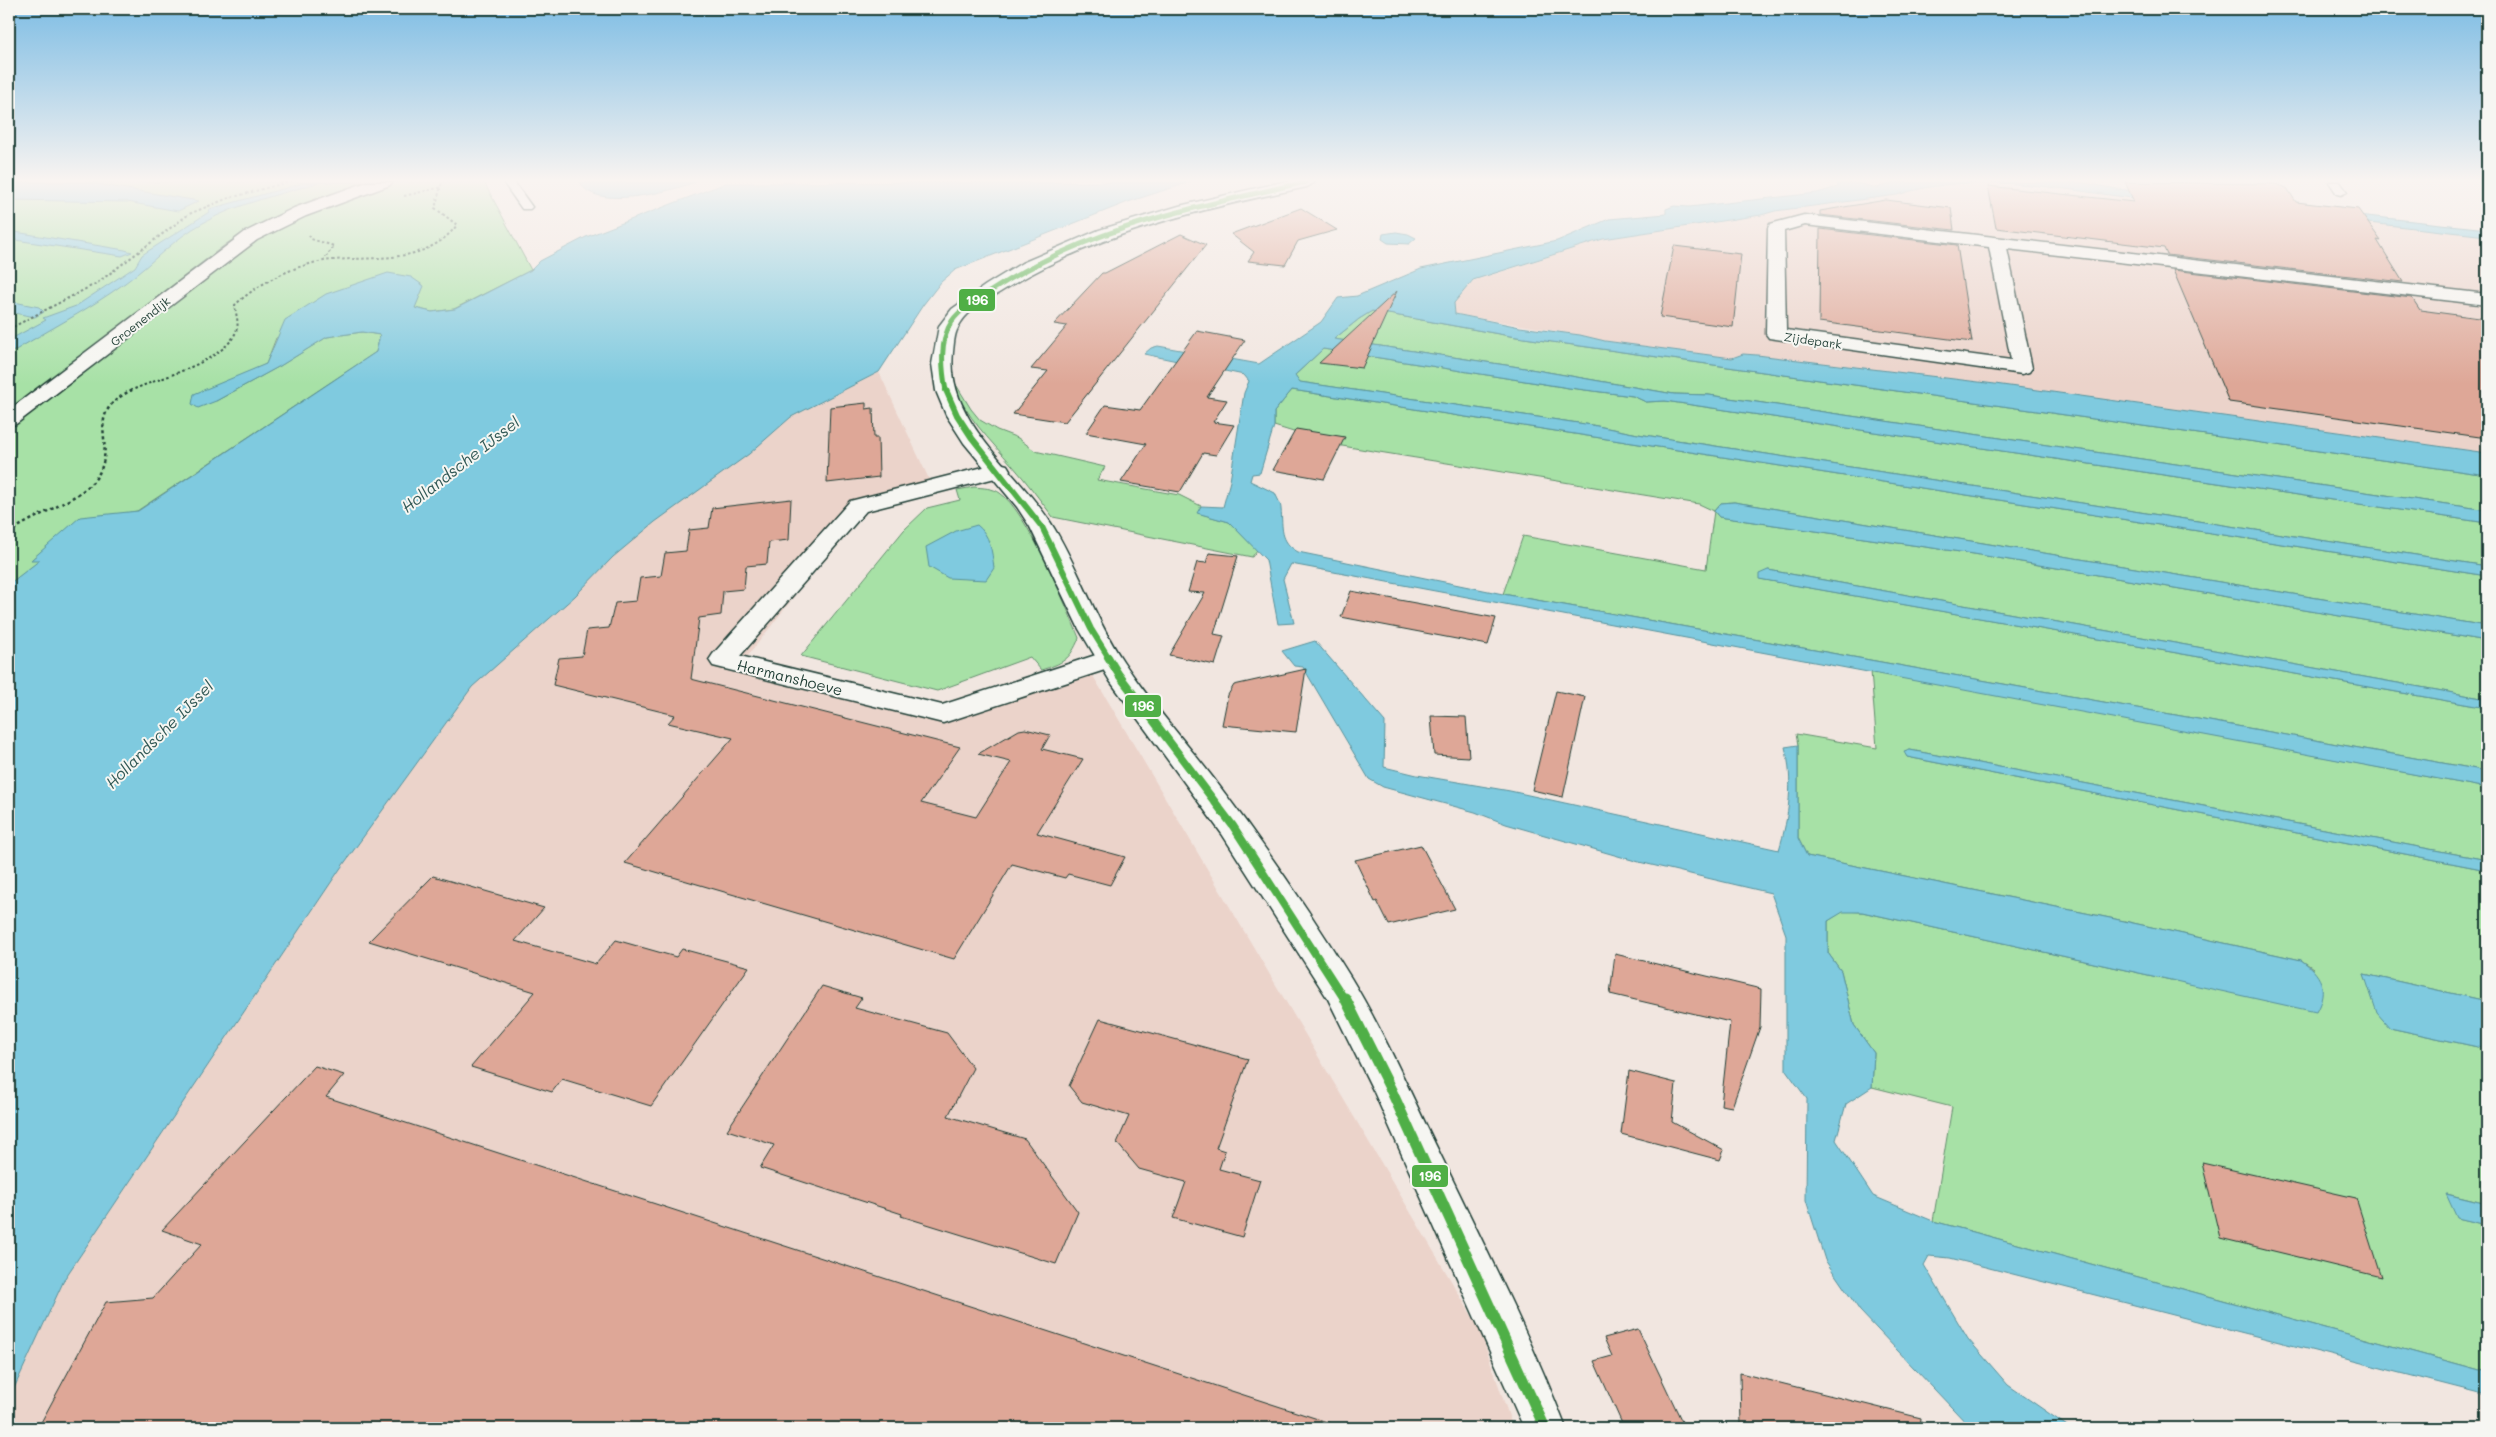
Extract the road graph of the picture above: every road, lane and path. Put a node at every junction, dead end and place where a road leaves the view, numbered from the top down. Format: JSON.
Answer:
{"nodes":[{"id":1,"x":142,"y":249,"type":"edge"},
{"id":2,"x":234,"y":249,"type":"edge"},
{"id":3,"x":421,"y":249,"type":"edge"},
{"id":4,"x":1067,"y":249,"type":"edge"},
{"id":5,"x":1776,"y":249,"type":"edge"},
{"id":6,"x":1998,"y":249,"type":"edge"},
{"id":7,"x":2056,"y":249,"type":"edge"},
{"id":8,"x":2487,"y":300,"type":"edge"},
{"id":9,"x":9,"y":329,"type":"edge"},
{"id":10,"x":9,"y":420,"type":"edge"},
{"id":11,"x":999,"y":470,"type":"junction"},
{"id":12,"x":9,"y":533,"type":"edge"},
{"id":13,"x":1108,"y":660,"type":"junction"},
{"id":14,"x":1545,"y":1428,"type":"edge"}],
"edges":[{"from":1,"to":9,"type":"path"},
{"from":2,"to":10,"type":"street","name":"Groenendijk"},
{"from":3,"to":12,"type":"path"},
{"from":4,"to":11,"type":"street"},
{"from":5,"to":6,"type":"street","name":"Zijdepark"},
{"from":7,"to":8,"type":"street","name":"Zijdepark"},
{"from":11,"to":13,"type":"street"},
{"from":11,"to":13,"type":"street","name":"Harmanshoeve"},
{"from":13,"to":14,"type":"street"}]}
